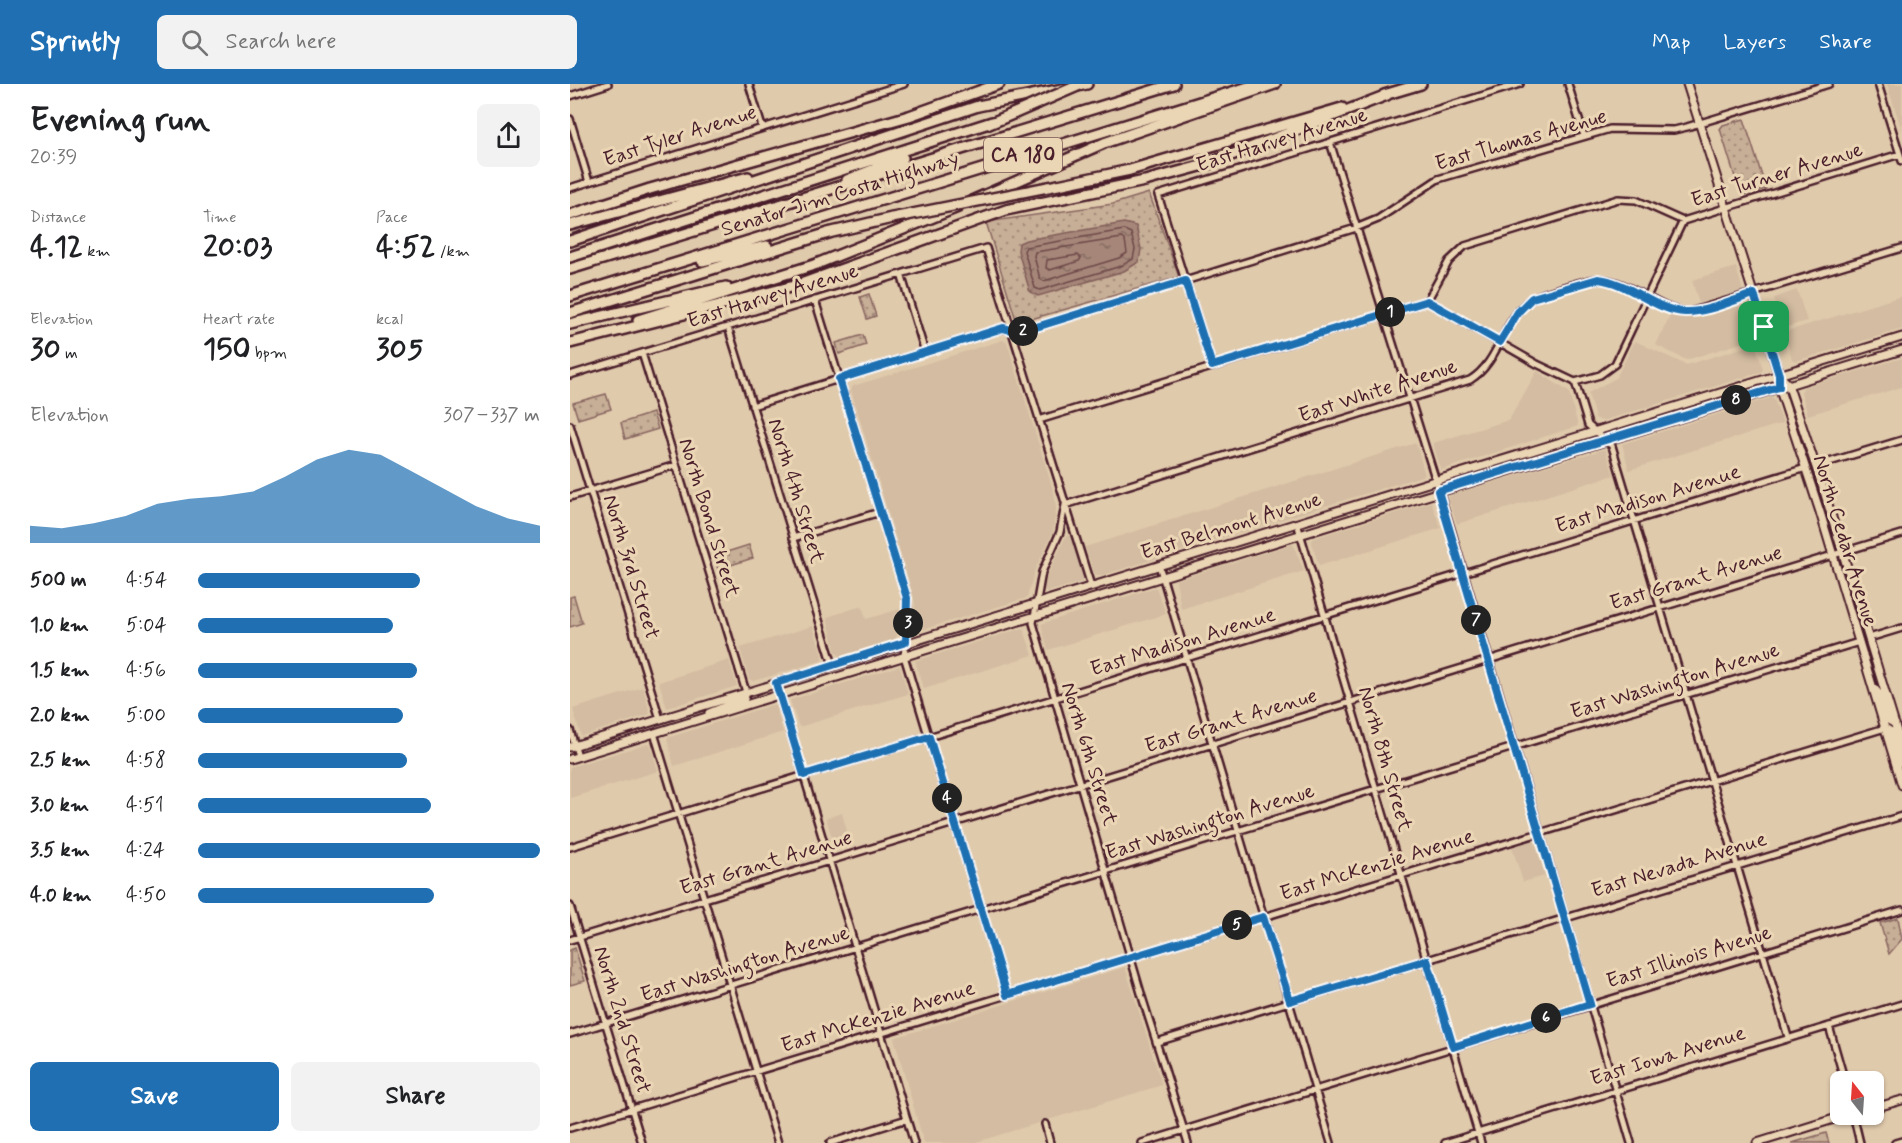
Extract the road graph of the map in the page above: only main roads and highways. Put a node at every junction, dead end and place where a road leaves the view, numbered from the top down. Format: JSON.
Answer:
{"nodes":[{"id":1,"x":999,"y":84,"type":"edge"},
{"id":2,"x":1082,"y":84,"type":"edge"},
{"id":3,"x":1087,"y":84,"type":"edge"},
{"id":4,"x":1174,"y":84,"type":"edge"},
{"id":5,"x":1258,"y":84,"type":"edge"},
{"id":6,"x":1275,"y":84,"type":"edge"},
{"id":7,"x":1421,"y":84,"type":"edge"},
{"id":8,"x":1687,"y":84,"type":"edge"},
{"id":9,"x":1387,"y":94,"type":"junction"},
{"id":10,"x":992,"y":122,"type":"junction"},
{"id":11,"x":800,"y":164,"type":"junction"},
{"id":12,"x":794,"y":201,"type":"junction"},
{"id":13,"x":570,"y":215,"type":"edge"},
{"id":14,"x":570,"y":225,"type":"edge"},
{"id":15,"x":832,"y":232,"type":"junction"},
{"id":16,"x":570,"y":241,"type":"edge"},
{"id":17,"x":861,"y":247,"type":"junction"},
{"id":18,"x":570,"y":257,"type":"edge"},
{"id":19,"x":570,"y":269,"type":"edge"},
{"id":20,"x":635,"y":276,"type":"junction"},
{"id":21,"x":570,"y":296,"type":"edge"},
{"id":22,"x":570,"y":313,"type":"edge"},
{"id":23,"x":570,"y":324,"type":"edge"},
{"id":24,"x":1902,"y":337,"type":"edge"},
{"id":25,"x":570,"y":343,"type":"edge"},
{"id":26,"x":1902,"y":350,"type":"edge"},
{"id":27,"x":1779,"y":375,"type":"junction"},
{"id":28,"x":1788,"y":384,"type":"junction"},
{"id":29,"x":1779,"y":387,"type":"junction"},
{"id":30,"x":1872,"y":685,"type":"junction"},
{"id":31,"x":746,"y":692,"type":"junction"},
{"id":32,"x":697,"y":720,"type":"junction"},
{"id":33,"x":1898,"y":723,"type":"edge"},
{"id":34,"x":1885,"y":728,"type":"junction"},
{"id":35,"x":572,"y":746,"type":"edge"},
{"id":36,"x":1902,"y":748,"type":"edge"},
{"id":37,"x":570,"y":759,"type":"edge"},
{"id":38,"x":1902,"y":763,"type":"edge"},
{"id":39,"x":1902,"y":785,"type":"edge"},
{"id":40,"x":1902,"y":1100,"type":"edge"},
{"id":41,"x":1884,"y":1105,"type":"edge"},
{"id":42,"x":1830,"y":1120,"type":"edge"},
{"id":43,"x":1757,"y":1143,"type":"edge"}],
"edges":[{"from":1,"to":13,"type":"highway"},
{"from":2,"to":10,"type":"highway","bridge":true},
{"from":3,"to":11,"type":"highway"},
{"from":4,"to":12,"type":"highway","name":"Senator Jim Costa Highway","number":"CA 180"},
{"from":5,"to":20,"type":"highway","name":"Senator Jim Costa Highway","number":"CA 180"},
{"from":6,"to":17,"type":"highway"},
{"from":7,"to":9,"type":"highway"},
{"from":8,"to":27,"type":"main road","name":"North Cedar Avenue"},
{"from":9,"to":15,"type":"highway","bridge":true},
{"from":9,"to":25,"type":"highway"},
{"from":10,"to":12,"type":"highway"},
{"from":10,"to":18,"type":"highway"},
{"from":11,"to":14,"type":"highway"},
{"from":11,"to":16,"type":"highway"},
{"from":12,"to":19,"type":"highway","name":"Senator Jim Costa Highway","number":"CA 180"},
{"from":15,"to":20,"type":"highway"},
{"from":15,"to":22,"type":"highway"},
{"from":17,"to":23,"type":"highway"},
{"from":17,"to":25,"type":"highway"},
{"from":20,"to":21,"type":"highway","name":"Senator Jim Costa Highway","number":"CA 180"},
{"from":24,"to":27,"type":"main road","name":"East Belmont Avenue"},
{"from":26,"to":28,"type":"main road","name":"East Belmont Avenue"},
{"from":27,"to":28,"type":"main road","name":"North Cedar Avenue"},
{"from":27,"to":29,"type":"main road","name":"North Cedar Avenue"},
{"from":27,"to":31,"type":"main road","name":"East Belmont Avenue"},
{"from":28,"to":29,"type":"main road","name":"East Belmont Avenue"},
{"from":28,"to":33,"type":"main road","name":"North Cedar Avenue"},
{"from":29,"to":30,"type":"main road","name":"North Cedar Avenue"},
{"from":29,"to":32,"type":"main road","name":"East Belmont Avenue"},
{"from":30,"to":33,"type":"main road"},
{"from":30,"to":34,"type":"main road","name":"North Cedar Avenue"},
{"from":31,"to":32,"type":"main road"},
{"from":31,"to":35,"type":"main road","name":"East Belmont Avenue"},
{"from":32,"to":37,"type":"main road","name":"East Belmont Avenue"},
{"from":33,"to":36,"type":"main road","name":"North Cedar Avenue"},
{"from":34,"to":38,"type":"main road"},
{"from":34,"to":39,"type":"main road","name":"North Cedar Avenue"},
{"from":40,"to":41,"type":"main road"},
{"from":42,"to":43,"type":"main road"}]}
